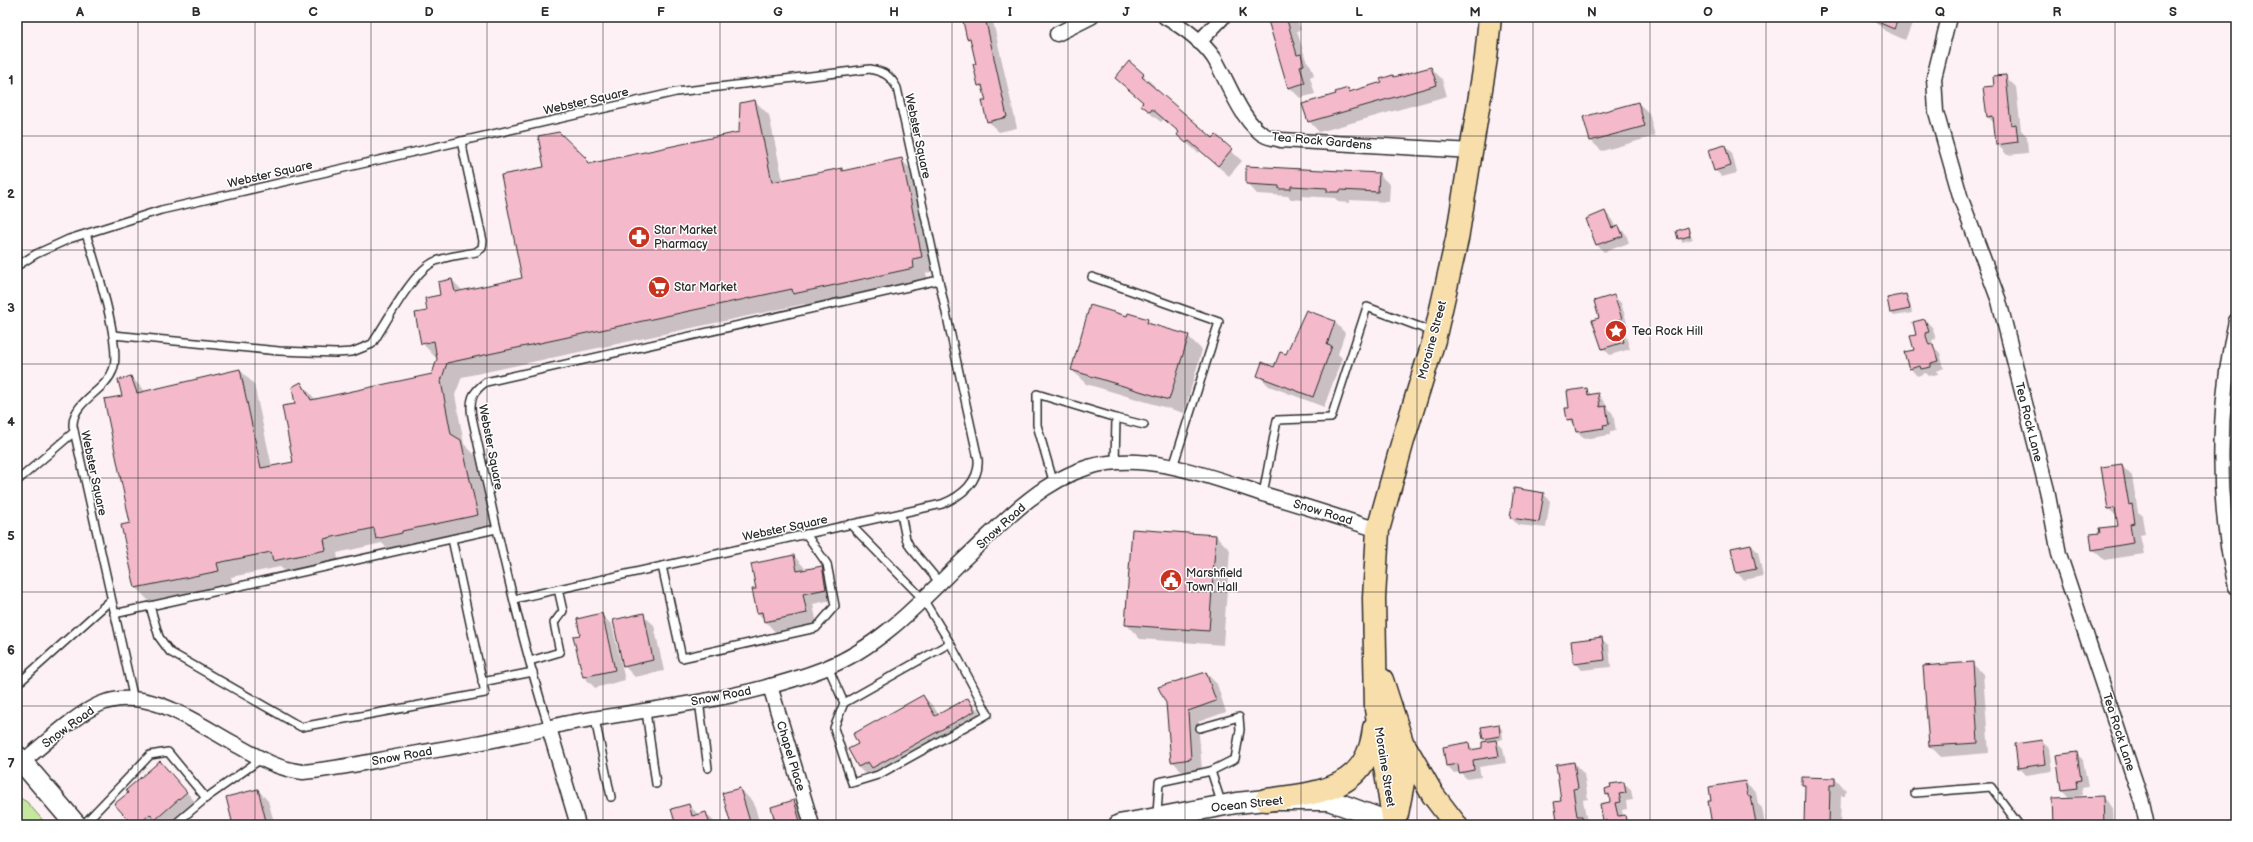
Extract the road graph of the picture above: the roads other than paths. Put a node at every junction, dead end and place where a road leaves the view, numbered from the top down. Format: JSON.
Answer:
{"nodes":[{"id":1,"x":1091,"y":17,"type":"edge"},
{"id":2,"x":1165,"y":17,"type":"edge"},
{"id":3,"x":1223,"y":17,"type":"edge"},
{"id":4,"x":1490,"y":17,"type":"edge"},
{"id":5,"x":1949,"y":17,"type":"edge"},
{"id":6,"x":1056,"y":34,"type":"dead end"},
{"id":7,"x":1199,"y":42,"type":"junction"},
{"id":8,"x":461,"y":141,"type":"junction"},
{"id":9,"x":1472,"y":151,"type":"junction"},
{"id":10,"x":86,"y":234,"type":"junction"},
{"id":11,"x":17,"y":266,"type":"edge"},
{"id":12,"x":1092,"y":278,"type":"dead end"},
{"id":13,"x":939,"y":280,"type":"junction"},
{"id":14,"x":2236,"y":321,"type":"edge"},
{"id":15,"x":1436,"y":333,"type":"junction"},
{"id":16,"x":113,"y":335,"type":"junction"},
{"id":17,"x":1116,"y":418,"type":"junction"},
{"id":18,"x":1144,"y":425,"type":"dead end"},
{"id":19,"x":74,"y":432,"type":"junction"},
{"id":20,"x":1115,"y":463,"type":"junction"},
{"id":21,"x":1173,"y":467,"type":"junction"},
{"id":22,"x":17,"y":481,"type":"edge"},
{"id":23,"x":1054,"y":484,"type":"junction"},
{"id":24,"x":1263,"y":494,"type":"junction"},
{"id":25,"x":901,"y":514,"type":"junction"},
{"id":26,"x":850,"y":524,"type":"junction"},
{"id":27,"x":496,"y":528,"type":"junction"},
{"id":28,"x":1378,"y":530,"type":"junction"},
{"id":29,"x":806,"y":534,"type":"junction"},
{"id":30,"x":452,"y":539,"type":"junction"},
{"id":31,"x":662,"y":566,"type":"junction"},
{"id":32,"x":940,"y":583,"type":"junction"},
{"id":33,"x":2236,"y":587,"type":"edge"},
{"id":34,"x":558,"y":589,"type":"junction"},
{"id":35,"x":514,"y":598,"type":"junction"},
{"id":36,"x":923,"y":599,"type":"junction"},
{"id":37,"x":111,"y":600,"type":"junction"},
{"id":38,"x":150,"y":606,"type":"junction"},
{"id":39,"x":114,"y":614,"type":"junction"},
{"id":40,"x":950,"y":643,"type":"junction"},
{"id":41,"x":530,"y":661,"type":"junction"},
{"id":42,"x":1376,"y":662,"type":"junction"},
{"id":43,"x":828,"y":667,"type":"junction"},
{"id":44,"x":533,"y":672,"type":"junction"},
{"id":45,"x":17,"y":678,"type":"edge"},
{"id":46,"x":482,"y":682,"type":"junction"},
{"id":47,"x":770,"y":686,"type":"junction"},
{"id":48,"x":134,"y":700,"type":"junction"},
{"id":49,"x":700,"y":701,"type":"junction"},
{"id":50,"x":844,"y":703,"type":"junction"},
{"id":51,"x":1376,"y":709,"type":"junction"},
{"id":52,"x":646,"y":711,"type":"junction"},
{"id":53,"x":595,"y":719,"type":"junction"},
{"id":54,"x":549,"y":728,"type":"junction"},
{"id":55,"x":1200,"y":728,"type":"dead end"},
{"id":56,"x":1402,"y":742,"type":"junction"},
{"id":57,"x":261,"y":759,"type":"junction"},
{"id":58,"x":19,"y":761,"type":"edge"},
{"id":59,"x":708,"y":768,"type":"dead end"},
{"id":60,"x":1211,"y":771,"type":"junction"},
{"id":61,"x":656,"y":784,"type":"dead end"},
{"id":62,"x":1915,"y":793,"type":"dead end"},
{"id":63,"x":611,"y":797,"type":"dead end"},
{"id":64,"x":206,"y":798,"type":"junction"},
{"id":65,"x":1266,"y":800,"type":"junction"},
{"id":66,"x":1222,"y":806,"type":"junction"},
{"id":67,"x":1157,"y":818,"type":"junction"},
{"id":68,"x":1390,"y":824,"type":"edge"},
{"id":69,"x":76,"y":825,"type":"edge"},
{"id":70,"x":83,"y":825,"type":"edge"},
{"id":71,"x":174,"y":825,"type":"edge"},
{"id":72,"x":578,"y":825,"type":"edge"},
{"id":73,"x":812,"y":825,"type":"edge"},
{"id":74,"x":1119,"y":825,"type":"edge"},
{"id":75,"x":1456,"y":825,"type":"edge"},
{"id":76,"x":2019,"y":825,"type":"edge"},
{"id":77,"x":2147,"y":825,"type":"edge"}],
"edges":[{"from":1,"to":6,"type":"street"},
{"from":2,"to":7,"type":"street","name":"Tea Rock Gardens"},
{"from":3,"to":7,"type":"street"},
{"from":4,"to":9,"type":"main road","name":"Moraine Street"},
{"from":5,"to":77,"type":"street","name":"Tea Rock Lane"},
{"from":7,"to":9,"type":"street","name":"Tea Rock Gardens"},
{"from":8,"to":10,"type":"lane","name":"Webster Square"},
{"from":8,"to":13,"type":"lane","name":"Webster Square"},
{"from":8,"to":16,"type":"lane"},
{"from":9,"to":15,"type":"main road","name":"Moraine Street"},
{"from":10,"to":11,"type":"lane","name":"Webster Square"},
{"from":10,"to":16,"type":"lane","name":"Webster Square"},
{"from":12,"to":21,"type":"lane"},
{"from":13,"to":25,"type":"lane","name":"Webster Square"},
{"from":13,"to":27,"type":"lane","name":"Webster Square"},
{"from":14,"to":33,"type":"street"},
{"from":15,"to":24,"type":"lane"},
{"from":15,"to":28,"type":"main road","name":"Moraine Street"},
{"from":16,"to":19,"type":"lane","name":"Webster Square"},
{"from":17,"to":18,"type":"lane"},
{"from":17,"to":20,"type":"lane"},
{"from":17,"to":23,"type":"lane"},
{"from":19,"to":22,"type":"lane"},
{"from":19,"to":37,"type":"lane","name":"Webster Square"},
{"from":20,"to":21,"type":"street","name":"Snow Road"},
{"from":20,"to":23,"type":"street","name":"Snow Road"},
{"from":21,"to":24,"type":"street","name":"Snow Road"},
{"from":23,"to":32,"type":"street","name":"Snow Road"},
{"from":24,"to":28,"type":"street","name":"Snow Road"},
{"from":25,"to":26,"type":"lane","name":"Webster Square"},
{"from":25,"to":32,"type":"lane"},
{"from":26,"to":29,"type":"lane","name":"Webster Square"},
{"from":26,"to":36,"type":"lane"},
{"from":27,"to":30,"type":"lane"},
{"from":27,"to":35,"type":"lane","name":"Webster Square"},
{"from":28,"to":42,"type":"main road","name":"Moraine Street"},
{"from":29,"to":31,"type":"lane","name":"Webster Square"},
{"from":29,"to":31,"type":"lane"},
{"from":30,"to":38,"type":"lane"},
{"from":30,"to":46,"type":"lane"},
{"from":31,"to":34,"type":"lane","name":"Webster Square"},
{"from":32,"to":36,"type":"street","name":"Snow Road"},
{"from":34,"to":35,"type":"lane","name":"Webster Square"},
{"from":34,"to":41,"type":"lane"},
{"from":35,"to":41,"type":"lane","name":"Webster Square"},
{"from":36,"to":40,"type":"lane"},
{"from":36,"to":43,"type":"street","name":"Snow Road"},
{"from":37,"to":39,"type":"lane","name":"Webster Square"},
{"from":37,"to":45,"type":"lane"},
{"from":38,"to":39,"type":"lane"},
{"from":38,"to":46,"type":"lane"},
{"from":39,"to":48,"type":"lane","name":"Webster Square"},
{"from":40,"to":50,"type":"lane"},
{"from":40,"to":50,"type":"lane"},
{"from":41,"to":44,"type":"lane","name":"Webster Square"},
{"from":42,"to":51,"type":"main road","name":"Moraine Street"},
{"from":42,"to":56,"type":"main road","name":"Moraine Street"},
{"from":43,"to":47,"type":"street","name":"Snow Road"},
{"from":43,"to":50,"type":"lane"},
{"from":44,"to":46,"type":"lane"},
{"from":44,"to":54,"type":"lane","name":"Webster Square"},
{"from":47,"to":49,"type":"street","name":"Snow Road"},
{"from":47,"to":73,"type":"street","name":"Chapel Place"},
{"from":48,"to":57,"type":"street","name":"Snow Road"},
{"from":48,"to":58,"type":"street","name":"Snow Road"},
{"from":49,"to":52,"type":"street","name":"Snow Road"},
{"from":49,"to":59,"type":"lane"},
{"from":51,"to":65,"type":"main road"},
{"from":51,"to":68,"type":"main road","name":"Moraine Street"},
{"from":52,"to":53,"type":"street","name":"Snow Road"},
{"from":52,"to":61,"type":"lane"},
{"from":53,"to":54,"type":"street","name":"Snow Road"},
{"from":53,"to":63,"type":"lane"},
{"from":54,"to":57,"type":"street","name":"Snow Road"},
{"from":54,"to":72,"type":"street"},
{"from":55,"to":60,"type":"lane"},
{"from":56,"to":68,"type":"main road","name":"Moraine Street"},
{"from":56,"to":75,"type":"main road"},
{"from":57,"to":64,"type":"lane"},
{"from":58,"to":69,"type":"main road"},
{"from":60,"to":66,"type":"lane"},
{"from":60,"to":67,"type":"lane"},
{"from":62,"to":76,"type":"lane"},
{"from":64,"to":70,"type":"lane"},
{"from":64,"to":71,"type":"lane"},
{"from":65,"to":66,"type":"main road","name":"Ocean Street"},
{"from":65,"to":68,"type":"main road","name":"Ocean Street"},
{"from":66,"to":67,"type":"main road","name":"Ocean Street"},
{"from":67,"to":74,"type":"main road","name":"Ocean Street"}]}
